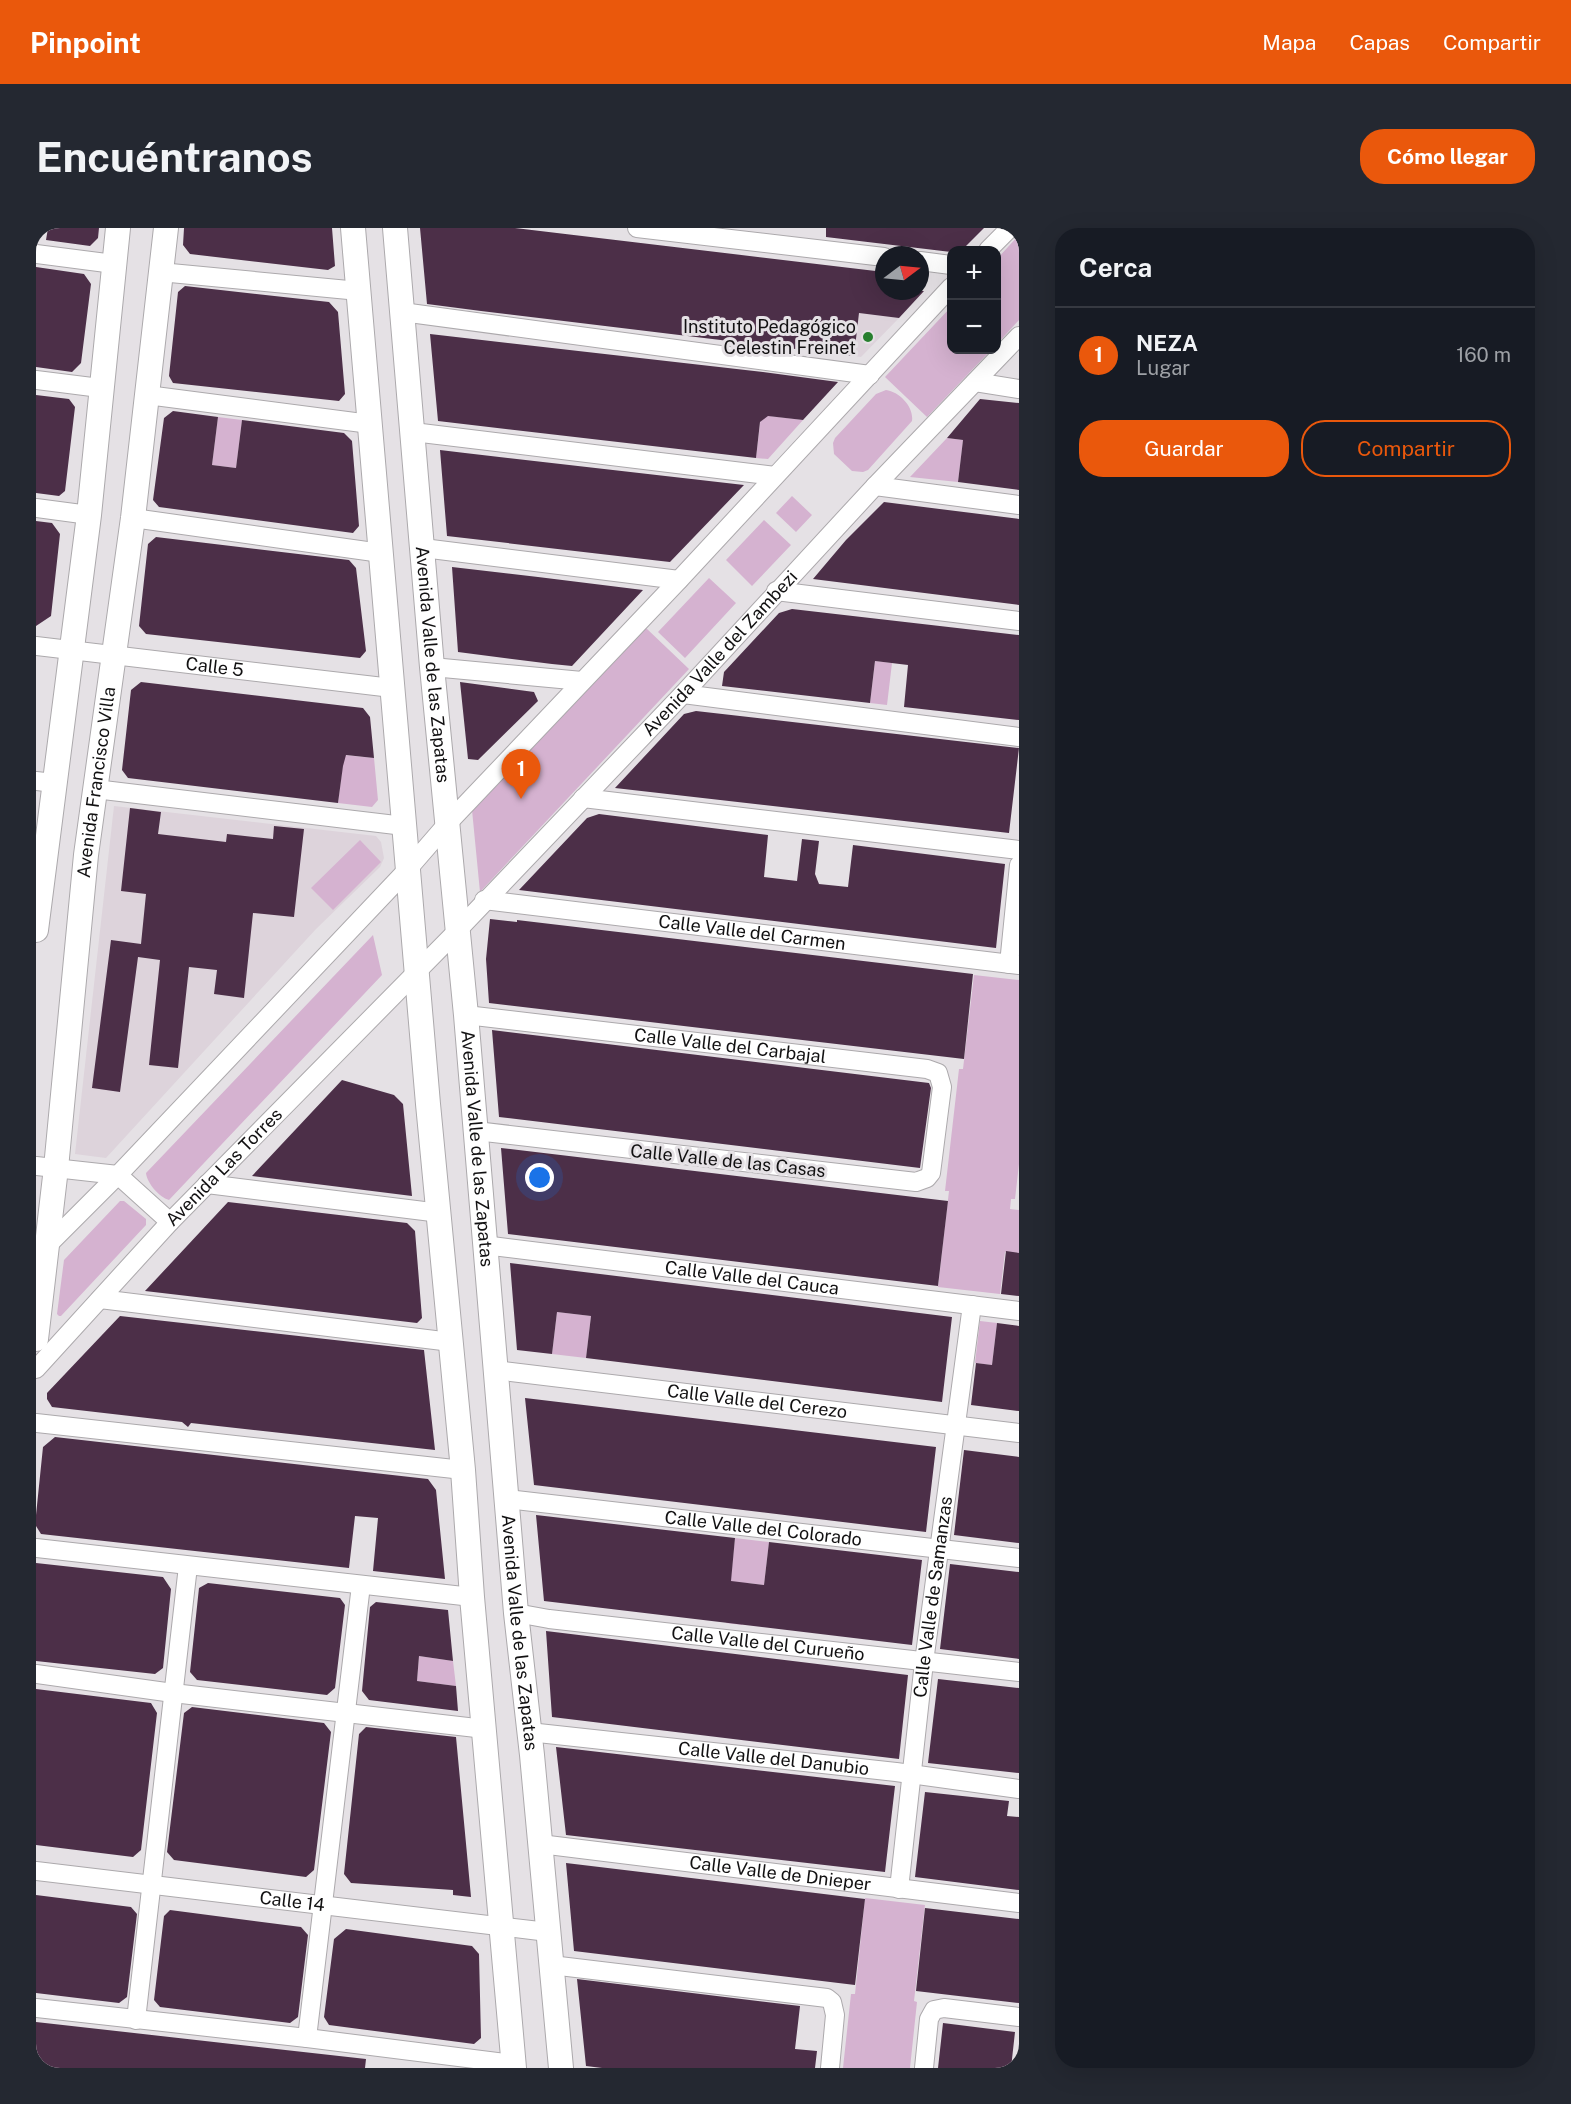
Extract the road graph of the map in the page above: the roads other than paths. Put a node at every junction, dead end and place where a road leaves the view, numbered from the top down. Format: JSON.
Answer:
{"nodes":[{"id":1,"x":118,"y":228,"type":"edge"},
{"id":2,"x":166,"y":228,"type":"edge"},
{"id":3,"x":353,"y":228,"type":"edge"},
{"id":4,"x":395,"y":228,"type":"edge"},
{"id":5,"x":637,"y":228,"type":"edge"},
{"id":6,"x":1010,"y":228,"type":"edge"},
{"id":7,"x":992,"y":246,"type":"edge"},
{"id":8,"x":36,"y":254,"type":"edge"},
{"id":9,"x":875,"y":256,"type":"edge"},
{"id":10,"x":929,"y":262,"type":"edge"},
{"id":11,"x":114,"y":264,"type":"junction"},
{"id":12,"x":947,"y":264,"type":"edge"},
{"id":13,"x":160,"y":272,"type":"junction"},
{"id":14,"x":359,"y":291,"type":"junction"},
{"id":15,"x":947,"y":291,"type":"edge"},
{"id":16,"x":402,"y":312,"type":"junction"},
{"id":17,"x":1019,"y":336,"type":"edge"},
{"id":18,"x":870,"y":375,"type":"junction"},
{"id":19,"x":36,"y":380,"type":"edge"},
{"id":20,"x":975,"y":382,"type":"junction"},
{"id":21,"x":100,"y":388,"type":"junction"},
{"id":22,"x":1019,"y":389,"type":"edge"},
{"id":23,"x":147,"y":394,"type":"junction"},
{"id":24,"x":370,"y":424,"type":"junction"},
{"id":25,"x":413,"y":432,"type":"junction"},
{"id":26,"x":776,"y":476,"type":"junction"},
{"id":27,"x":875,"y":486,"type":"junction"},
{"id":28,"x":1019,"y":505,"type":"edge"},
{"id":29,"x":36,"y":508,"type":"edge"},
{"id":30,"x":89,"y":515,"type":"junction"},
{"id":31,"x":133,"y":518,"type":"junction"},
{"id":32,"x":423,"y":548,"type":"junction"},
{"id":33,"x":381,"y":553,"type":"junction"},
{"id":34,"x":679,"y":580,"type":"junction"},
{"id":35,"x":776,"y":591,"type":"junction"},
{"id":36,"x":1019,"y":621,"type":"edge"},
{"id":37,"x":36,"y":646,"type":"edge"},
{"id":38,"x":72,"y":650,"type":"junction"},
{"id":39,"x":114,"y":655,"type":"junction"},
{"id":40,"x":432,"y":667,"type":"junction"},
{"id":41,"x":582,"y":681,"type":"junction"},
{"id":42,"x":392,"y":688,"type":"junction"},
{"id":43,"x":682,"y":694,"type":"junction"},
{"id":44,"x":1019,"y":737,"type":"edge"},
{"id":45,"x":45,"y":782,"type":"edge"},
{"id":46,"x":95,"y":789,"type":"junction"},
{"id":47,"x":583,"y":798,"type":"junction"},
{"id":48,"x":447,"y":824,"type":"junction"},
{"id":49,"x":404,"y":826,"type":"junction"},
{"id":50,"x":1019,"y":850,"type":"edge"},
{"id":51,"x":46,"y":854,"type":"junction"},
{"id":52,"x":86,"y":855,"type":"junction"},
{"id":53,"x":1019,"y":865,"type":"edge"},
{"id":54,"x":408,"y":869,"type":"junction"},
{"id":55,"x":484,"y":900,"type":"junction"},
{"id":56,"x":37,"y":918,"type":"edge"},
{"id":57,"x":457,"y":931,"type":"junction"},
{"id":58,"x":1014,"y":964,"type":"edge"},
{"id":59,"x":418,"y":970,"type":"junction"},
{"id":60,"x":466,"y":1014,"type":"junction"},
{"id":61,"x":937,"y":1128,"type":"joint"},
{"id":62,"x":476,"y":1131,"type":"junction"},
{"id":63,"x":46,"y":1167,"type":"edge"},
{"id":64,"x":118,"y":1174,"type":"junction"},
{"id":65,"x":207,"y":1184,"type":"junction"},
{"id":66,"x":440,"y":1213,"type":"junction"},
{"id":67,"x":170,"y":1222,"type":"junction"},
{"id":68,"x":484,"y":1245,"type":"junction"},
{"id":69,"x":41,"y":1252,"type":"edge"},
{"id":70,"x":100,"y":1299,"type":"junction"},
{"id":71,"x":972,"y":1305,"type":"junction"},
{"id":72,"x":1019,"y":1311,"type":"edge"},
{"id":73,"x":36,"y":1339,"type":"edge"},
{"id":74,"x":451,"y":1342,"type":"junction"},
{"id":75,"x":36,"y":1370,"type":"edge"},
{"id":76,"x":495,"y":1370,"type":"junction"},
{"id":77,"x":36,"y":1422,"type":"edge"},
{"id":78,"x":956,"y":1426,"type":"junction"},
{"id":79,"x":1019,"y":1433,"type":"edge"},
{"id":80,"x":463,"y":1470,"type":"junction"},
{"id":81,"x":507,"y":1499,"type":"junction"},
{"id":82,"x":36,"y":1548,"type":"edge"},
{"id":83,"x":938,"y":1549,"type":"junction"},
{"id":84,"x":1019,"y":1558,"type":"edge"},
{"id":85,"x":188,"y":1566,"type":"junction"},
{"id":86,"x":361,"y":1585,"type":"junction"},
{"id":87,"x":472,"y":1597,"type":"junction"},
{"id":88,"x":516,"y":1613,"type":"junction"},
{"id":89,"x":924,"y":1662,"type":"junction"},
{"id":90,"x":1019,"y":1672,"type":"edge"},
{"id":91,"x":36,"y":1674,"type":"edge"},
{"id":92,"x":173,"y":1693,"type":"junction"},
{"id":93,"x":345,"y":1712,"type":"junction"},
{"id":94,"x":485,"y":1729,"type":"junction"},
{"id":95,"x":529,"y":1732,"type":"junction"},
{"id":96,"x":912,"y":1775,"type":"junction"},
{"id":97,"x":1019,"y":1789,"type":"edge"},
{"id":98,"x":540,"y":1844,"type":"junction"},
{"id":99,"x":36,"y":1870,"type":"edge"},
{"id":100,"x":151,"y":1885,"type":"junction"},
{"id":101,"x":899,"y":1888,"type":"junction"},
{"id":102,"x":1019,"y":1903,"type":"edge"},
{"id":103,"x":323,"y":1905,"type":"junction"},
{"id":104,"x":501,"y":1927,"type":"junction"},
{"id":105,"x":548,"y":1932,"type":"junction"},
{"id":106,"x":551,"y":1965,"type":"junction"},
{"id":107,"x":36,"y":2008,"type":"edge"},
{"id":108,"x":1019,"y":2017,"type":"edge"},
{"id":109,"x":136,"y":2020,"type":"junction"},
{"id":110,"x":307,"y":2038,"type":"junction"},
{"id":111,"x":514,"y":2066,"type":"edge"},
{"id":112,"x":561,"y":2068,"type":"edge"},
{"id":113,"x":830,"y":2068,"type":"edge"},
{"id":114,"x":924,"y":2068,"type":"edge"}],
"edges":[{"from":1,"to":11,"type":"main road"},
{"from":2,"to":13,"type":"main road","name":"Avenida Francisco Villa"},
{"from":3,"to":14,"type":"main road"},
{"from":4,"to":16,"type":"main road","name":"Avenida Valle de las Zapatas"},
{"from":5,"to":9,"type":"street"},
{"from":6,"to":7,"type":"street"},
{"from":8,"to":11,"type":"street"},
{"from":10,"to":12,"type":"street"},
{"from":11,"to":21,"type":"main road"},
{"from":13,"to":14,"type":"street"},
{"from":13,"to":23,"type":"main road","name":"Avenida Francisco Villa"},
{"from":14,"to":24,"type":"main road"},
{"from":15,"to":18,"type":"street"},
{"from":16,"to":18,"type":"street"},
{"from":16,"to":25,"type":"main road","name":"Avenida Valle de las Zapatas"},
{"from":17,"to":20,"type":"street","name":"Avenida Valle del Zambezi"},
{"from":18,"to":26,"type":"street"},
{"from":19,"to":21,"type":"street"},
{"from":20,"to":22,"type":"street"},
{"from":20,"to":27,"type":"street","name":"Avenida Valle del Zambezi"},
{"from":21,"to":30,"type":"main road"},
{"from":23,"to":24,"type":"street"},
{"from":23,"to":31,"type":"main road","name":"Avenida Francisco Villa"},
{"from":24,"to":33,"type":"main road"},
{"from":25,"to":26,"type":"street"},
{"from":25,"to":32,"type":"main road","name":"Avenida Valle de las Zapatas"},
{"from":26,"to":34,"type":"street"},
{"from":27,"to":28,"type":"street"},
{"from":27,"to":35,"type":"street","name":"Avenida Valle del Zambezi"},
{"from":29,"to":30,"type":"street"},
{"from":30,"to":38,"type":"main road"},
{"from":31,"to":33,"type":"street"},
{"from":31,"to":39,"type":"main road","name":"Avenida Francisco Villa"},
{"from":32,"to":34,"type":"street"},
{"from":32,"to":40,"type":"main road","name":"Avenida Valle de las Zapatas"},
{"from":33,"to":42,"type":"main road"},
{"from":34,"to":41,"type":"street"},
{"from":35,"to":36,"type":"street"},
{"from":35,"to":43,"type":"street","name":"Avenida Valle del Zambezi"},
{"from":37,"to":38,"type":"street","name":"Calle 5"},
{"from":38,"to":39,"type":"street","name":"Calle 5"},
{"from":38,"to":45,"type":"main road"},
{"from":39,"to":42,"type":"street","name":"Calle 5"},
{"from":39,"to":46,"type":"main road","name":"Avenida Francisco Villa"},
{"from":40,"to":41,"type":"street"},
{"from":40,"to":48,"type":"main road","name":"Avenida Valle de las Zapatas"},
{"from":41,"to":48,"type":"street"},
{"from":42,"to":49,"type":"main road"},
{"from":43,"to":44,"type":"street"},
{"from":43,"to":47,"type":"street","name":"Avenida Valle del Zambezi"},
{"from":45,"to":51,"type":"main road"},
{"from":46,"to":49,"type":"street"},
{"from":46,"to":52,"type":"main road","name":"Avenida Francisco Villa"},
{"from":47,"to":50,"type":"street"},
{"from":47,"to":55,"type":"street","name":"Avenida Valle del Zambezi"},
{"from":48,"to":54,"type":"street"},
{"from":48,"to":57,"type":"main road","name":"Avenida Valle de las Zapatas"},
{"from":49,"to":54,"type":"main road"},
{"from":51,"to":52,"type":"main road"},
{"from":51,"to":56,"type":"main road"},
{"from":52,"to":63,"type":"main road","name":"Avenida Francisco Villa"},
{"from":53,"to":58,"type":"street"},
{"from":54,"to":59,"type":"main road"},
{"from":54,"to":64,"type":"street"},
{"from":55,"to":57,"type":"street","name":"Avenida Valle del Zambezi"},
{"from":55,"to":58,"type":"street","name":"Calle Valle del Carmen"},
{"from":57,"to":59,"type":"street","name":"Avenida Valle del Zambezi"},
{"from":57,"to":60,"type":"main road","name":"Avenida Valle de las Zapatas"},
{"from":59,"to":65,"type":"street","name":"Avenida Las Torres"},
{"from":59,"to":66,"type":"main road"},
{"from":60,"to":61,"type":"street","name":"Calle Valle del Carbajal"},
{"from":60,"to":62,"type":"main road","name":"Avenida Valle de las Zapatas"},
{"from":61,"to":62,"type":"street","name":"Calle Valle de las Casas"},
{"from":62,"to":68,"type":"main road","name":"Avenida Valle de las Zapatas"},
{"from":63,"to":64,"type":"street"},
{"from":63,"to":69,"type":"main road","name":"Avenida Francisco Villa"},
{"from":64,"to":67,"type":"street"},
{"from":64,"to":69,"type":"street"},
{"from":65,"to":66,"type":"street"},
{"from":65,"to":67,"type":"street","name":"Avenida Las Torres"},
{"from":66,"to":74,"type":"main road"},
{"from":67,"to":70,"type":"street","name":"Avenida Las Torres"},
{"from":68,"to":71,"type":"street","name":"Calle Valle del Cauca"},
{"from":68,"to":76,"type":"main road","name":"Avenida Valle de las Zapatas"},
{"from":69,"to":73,"type":"main road","name":"Avenida Francisco Villa"},
{"from":70,"to":74,"type":"street"},
{"from":70,"to":75,"type":"street","name":"Avenida Las Torres"},
{"from":71,"to":72,"type":"street","name":"Calle Valle del Cauca"},
{"from":71,"to":78,"type":"street","name":"Calle Valle de Samanzas"},
{"from":74,"to":80,"type":"main road"},
{"from":76,"to":78,"type":"street","name":"Calle Valle del Cerezo"},
{"from":76,"to":81,"type":"main road","name":"Avenida Valle de las Zapatas"},
{"from":77,"to":80,"type":"street"},
{"from":78,"to":79,"type":"street","name":"Calle Valle del Cerezo"},
{"from":78,"to":83,"type":"street","name":"Calle Valle de Samanzas"},
{"from":80,"to":87,"type":"main road"},
{"from":81,"to":83,"type":"street","name":"Calle Valle del Colorado"},
{"from":81,"to":88,"type":"main road","name":"Avenida Valle de las Zapatas"},
{"from":82,"to":85,"type":"street"},
{"from":83,"to":84,"type":"street","name":"Calle Valle del Colorado"},
{"from":83,"to":89,"type":"street","name":"Calle Valle de Samanzas"},
{"from":85,"to":86,"type":"street"},
{"from":85,"to":92,"type":"street"},
{"from":86,"to":87,"type":"street"},
{"from":86,"to":93,"type":"street"},
{"from":87,"to":94,"type":"main road"},
{"from":88,"to":89,"type":"street","name":"Calle Valle del Curueño"},
{"from":88,"to":95,"type":"main road","name":"Avenida Valle de las Zapatas"},
{"from":89,"to":90,"type":"street","name":"Calle Valle del Curueño"},
{"from":89,"to":96,"type":"street","name":"Calle Valle de Samanzas"},
{"from":91,"to":92,"type":"street"},
{"from":92,"to":93,"type":"street"},
{"from":92,"to":100,"type":"street"},
{"from":93,"to":94,"type":"street"},
{"from":93,"to":103,"type":"street"},
{"from":94,"to":104,"type":"main road"},
{"from":95,"to":96,"type":"street","name":"Calle Valle del Danubio"},
{"from":95,"to":98,"type":"main road","name":"Avenida Valle de las Zapatas"},
{"from":96,"to":97,"type":"street","name":"Calle Valle del Danubio"},
{"from":96,"to":101,"type":"street","name":"Calle Valle de Samanzas"},
{"from":98,"to":101,"type":"street","name":"Calle Valle de Dnieper"},
{"from":98,"to":105,"type":"main road","name":"Avenida Valle de las Zapatas"},
{"from":99,"to":100,"type":"street","name":"Calle 14"},
{"from":100,"to":103,"type":"street","name":"Calle 14"},
{"from":100,"to":109,"type":"street"},
{"from":101,"to":102,"type":"street","name":"Calle Valle de Dnieper"},
{"from":103,"to":104,"type":"street","name":"Calle 14"},
{"from":103,"to":110,"type":"street"},
{"from":104,"to":105,"type":"street","name":"Calle 14"},
{"from":104,"to":111,"type":"main road"},
{"from":105,"to":106,"type":"main road","name":"Avenida Valle de las Zapatas"},
{"from":106,"to":112,"type":"main road","name":"Avenida Valle de las Zapatas"},
{"from":106,"to":113,"type":"street"},
{"from":107,"to":109,"type":"street"},
{"from":108,"to":114,"type":"street"},
{"from":109,"to":110,"type":"street"},
{"from":110,"to":111,"type":"street"}]}
